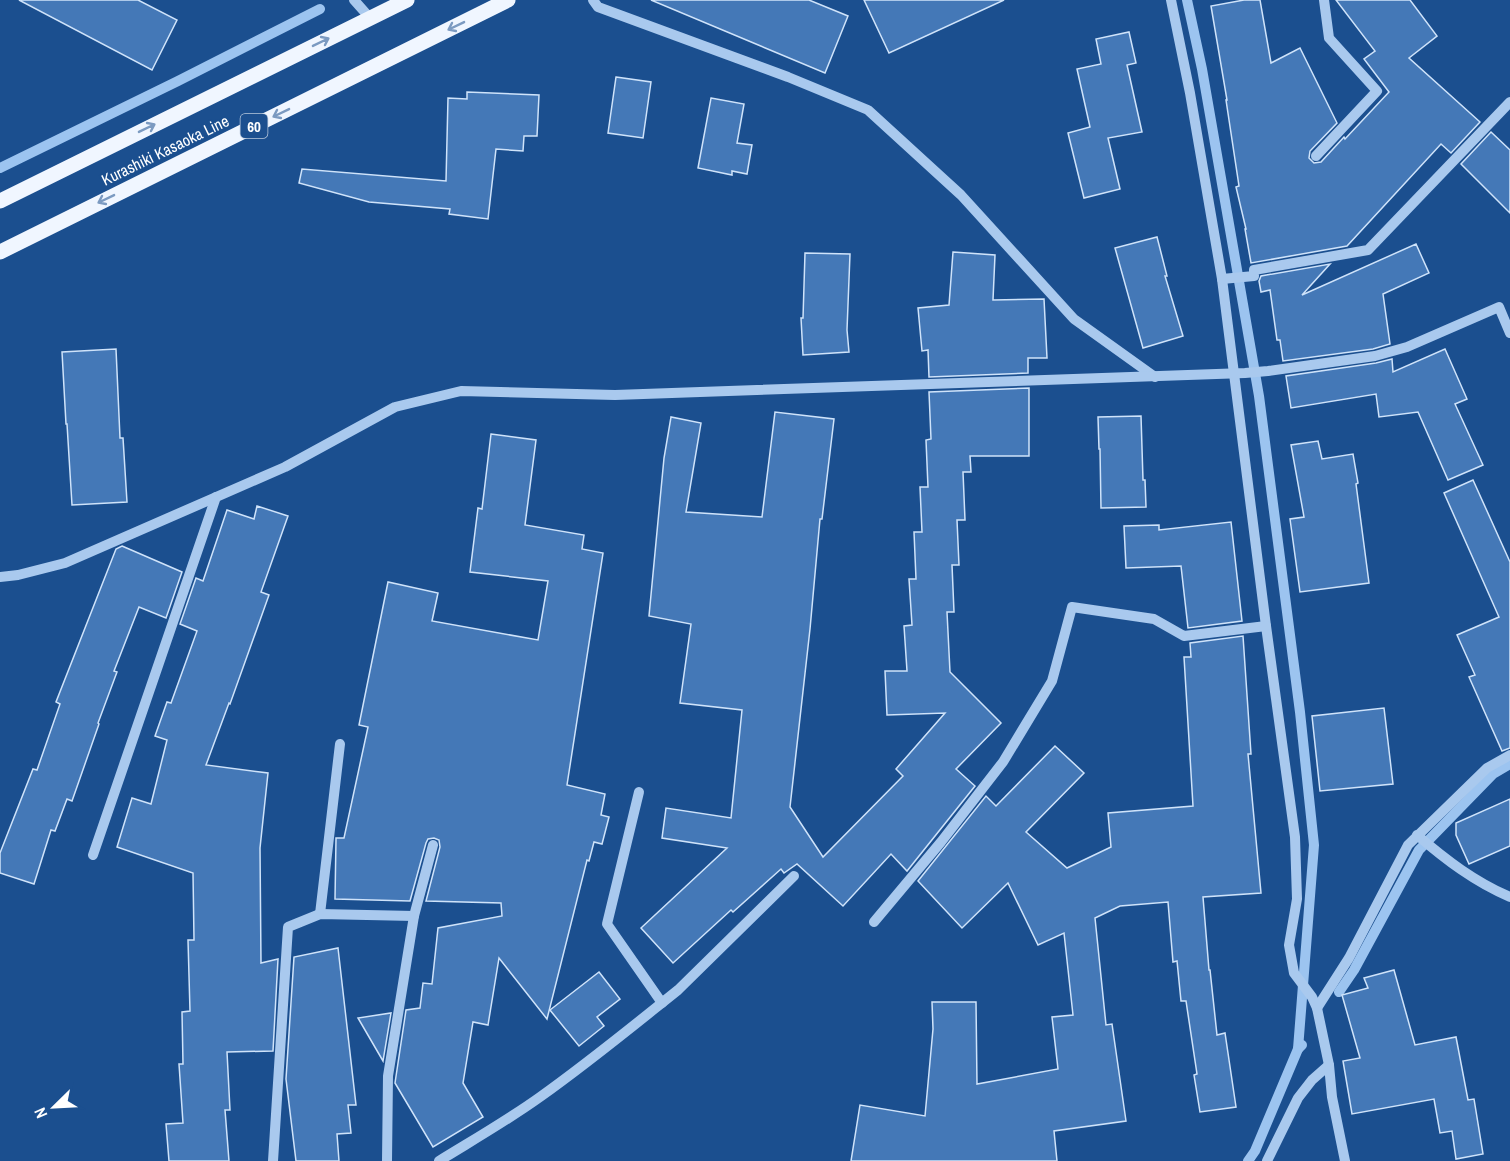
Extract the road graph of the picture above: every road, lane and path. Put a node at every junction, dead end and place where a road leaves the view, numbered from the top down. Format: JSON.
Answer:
{"nodes":[{"id":1,"x":354,"y":0,"type":"edge"},
{"id":2,"x":406,"y":0,"type":"edge"},
{"id":3,"x":508,"y":0,"type":"edge"},
{"id":4,"x":593,"y":0,"type":"edge"},
{"id":5,"x":1171,"y":0,"type":"edge"},
{"id":6,"x":1324,"y":0,"type":"edge"},
{"id":7,"x":370,"y":18,"type":"junction"},
{"id":8,"x":1510,"y":102,"type":"edge"},
{"id":9,"x":1316,"y":156,"type":"dead end"},
{"id":10,"x":0,"y":201,"type":"edge"},
{"id":11,"x":0,"y":252,"type":"edge"},
{"id":12,"x":1225,"y":279,"type":"junction"},
{"id":13,"x":1510,"y":333,"type":"edge"},
{"id":14,"x":1240,"y":374,"type":"junction"},
{"id":15,"x":1155,"y":377,"type":"junction"},
{"id":16,"x":216,"y":497,"type":"junction"},
{"id":17,"x":0,"y":576,"type":"edge"},
{"id":18,"x":1266,"y":626,"type":"junction"},
{"id":19,"x":340,"y":744,"type":"dead end"},
{"id":20,"x":1510,"y":755,"type":"edge"},
{"id":21,"x":639,"y":792,"type":"dead end"},
{"id":22,"x":1420,"y":837,"type":"junction"},
{"id":23,"x":433,"y":845,"type":"dead end"},
{"id":24,"x":93,"y":855,"type":"dead end"},
{"id":25,"x":794,"y":876,"type":"dead end"},
{"id":26,"x":1510,"y":897,"type":"edge"},
{"id":27,"x":320,"y":914,"type":"junction"},
{"id":28,"x":414,"y":916,"type":"junction"},
{"id":29,"x":874,"y":922,"type":"dead end"},
{"id":30,"x":662,"y":1003,"type":"junction"},
{"id":31,"x":1317,"y":1008,"type":"junction"},
{"id":32,"x":1329,"y":1065,"type":"junction"},
{"id":33,"x":273,"y":1161,"type":"edge"},
{"id":34,"x":387,"y":1161,"type":"edge"},
{"id":35,"x":439,"y":1161,"type":"edge"},
{"id":36,"x":1267,"y":1161,"type":"edge"},
{"id":37,"x":1345,"y":1161,"type":"edge"}],
"edges":[{"from":1,"to":7,"type":"street"},
{"from":2,"to":7,"type":"main road","name":"Kurashiki Kasaoka Line"},
{"from":3,"to":11,"type":"main road","name":"Kurashiki Kasaoka Line","number":"60","one_way":true},
{"from":4,"to":15,"type":"street"},
{"from":5,"to":12,"type":"street"},
{"from":6,"to":9,"type":"street"},
{"from":10,"to":7,"type":"main road","name":"Kurashiki Kasaoka Line","one_way":true},
{"from":8,"to":12,"type":"street"},
{"from":12,"to":14,"type":"street"},
{"from":13,"to":14,"type":"street"},
{"from":14,"to":15,"type":"street"},
{"from":14,"to":18,"type":"street"},
{"from":15,"to":16,"type":"street"},
{"from":16,"to":17,"type":"street"},
{"from":16,"to":24,"type":"street"},
{"from":18,"to":29,"type":"street"},
{"from":18,"to":31,"type":"street"},
{"from":19,"to":27,"type":"street"},
{"from":20,"to":22,"type":"street"},
{"from":21,"to":30,"type":"street"},
{"from":22,"to":26,"type":"street"},
{"from":22,"to":31,"type":"street"},
{"from":23,"to":28,"type":"street"},
{"from":25,"to":30,"type":"street"},
{"from":27,"to":28,"type":"street"},
{"from":27,"to":33,"type":"street"},
{"from":28,"to":34,"type":"street"},
{"from":30,"to":35,"type":"street"},
{"from":31,"to":32,"type":"street"},
{"from":32,"to":36,"type":"street"},
{"from":32,"to":37,"type":"street"}]}
